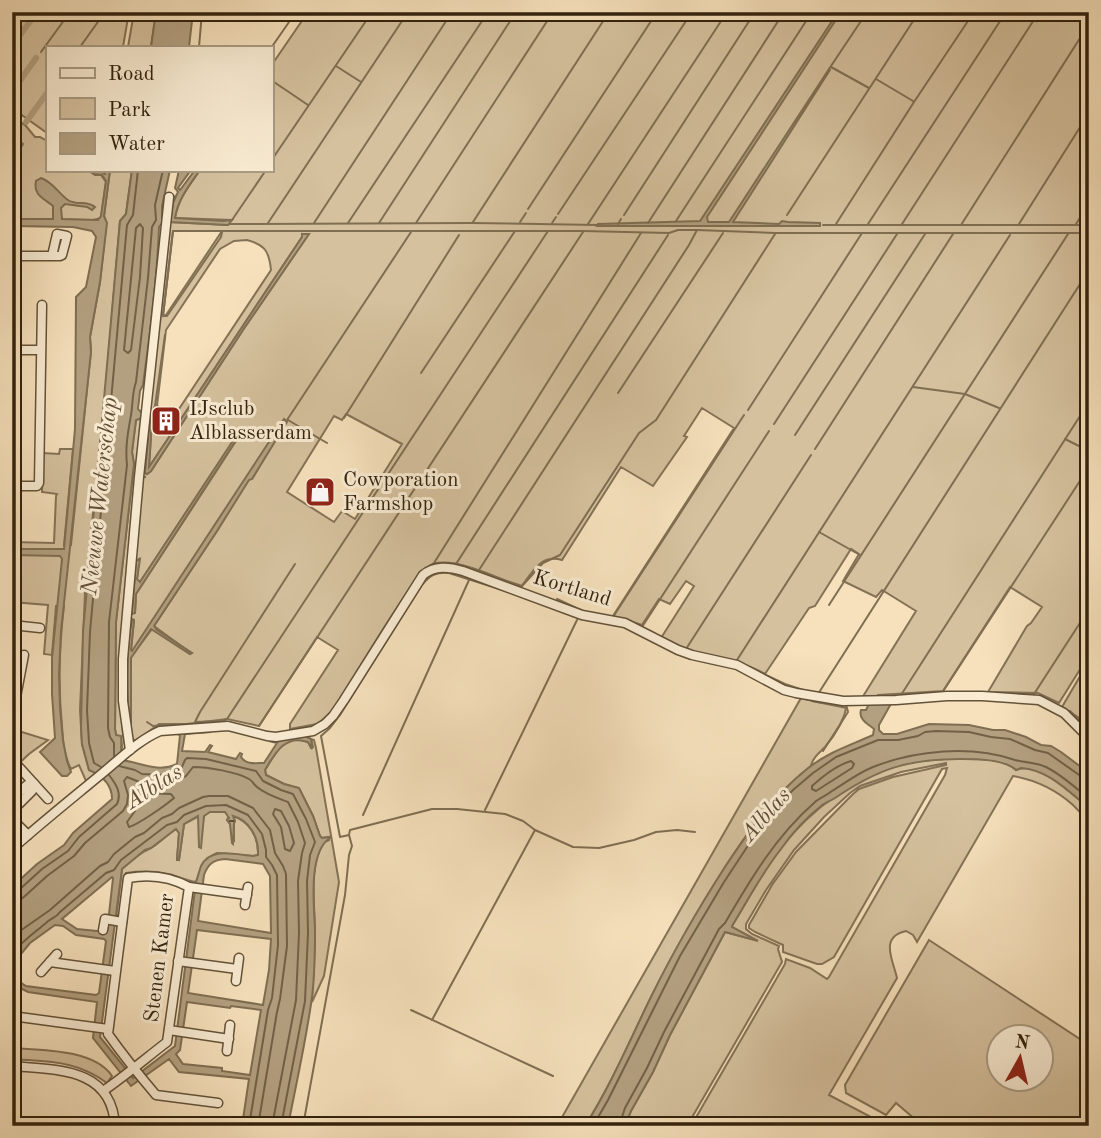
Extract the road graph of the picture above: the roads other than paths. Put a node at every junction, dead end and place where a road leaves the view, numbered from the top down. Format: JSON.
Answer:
{"nodes":[{"id":1,"x":169,"y":197,"type":"dead end"},
{"id":2,"x":12,"y":256,"type":"edge"},
{"id":3,"x":52,"y":256,"type":"dead end"},
{"id":4,"x":42,"y":305,"type":"dead end"},
{"id":5,"x":12,"y":350,"type":"edge"},
{"id":6,"x":40,"y":350,"type":"junction"},
{"id":7,"x":12,"y":486,"type":"edge"},
{"id":8,"x":12,"y":625,"type":"edge"},
{"id":9,"x":40,"y":628,"type":"dead end"},
{"id":10,"x":24,"y":655,"type":"dead end"},
{"id":11,"x":12,"y":700,"type":"edge"},
{"id":12,"x":1089,"y":738,"type":"edge"},
{"id":13,"x":127,"y":753,"type":"junction"},
{"id":14,"x":18,"y":766,"type":"dead end"},
{"id":15,"x":34,"y":784,"type":"junction"},
{"id":16,"x":48,"y":799,"type":"dead end"},
{"id":17,"x":14,"y":803,"type":"edge"},
{"id":18,"x":12,"y":818,"type":"edge"},
{"id":19,"x":28,"y":835,"type":"junction"},
{"id":20,"x":12,"y":849,"type":"edge"},
{"id":21,"x":189,"y":887,"type":"junction"},
{"id":22,"x":245,"y":905,"type":"dead end"},
{"id":23,"x":121,"y":921,"type":"junction"},
{"id":24,"x":103,"y":930,"type":"dead end"},
{"id":25,"x":57,"y":954,"type":"dead end"},
{"id":26,"x":239,"y":958,"type":"dead end"},
{"id":27,"x":181,"y":961,"type":"junction"},
{"id":28,"x":50,"y":962,"type":"junction"},
{"id":29,"x":237,"y":969,"type":"junction"},
{"id":30,"x":109,"y":971,"type":"junction"},
{"id":31,"x":41,"y":972,"type":"dead end"},
{"id":32,"x":236,"y":981,"type":"dead end"},
{"id":33,"x":13,"y":1011,"type":"edge"},
{"id":34,"x":230,"y":1025,"type":"dead end"},
{"id":35,"x":101,"y":1028,"type":"junction"},
{"id":36,"x":172,"y":1030,"type":"junction"},
{"id":37,"x":229,"y":1039,"type":"junction"},
{"id":38,"x":227,"y":1051,"type":"dead end"},
{"id":39,"x":12,"y":1066,"type":"edge"},
{"id":40,"x":133,"y":1070,"type":"junction"},
{"id":41,"x":103,"y":1091,"type":"junction"},
{"id":42,"x":218,"y":1103,"type":"dead end"},
{"id":43,"x":115,"y":1126,"type":"edge"}],
"edges":[{"from":1,"to":13,"type":"street"},
{"from":2,"to":3,"type":"street"},
{"from":4,"to":6,"type":"street"},
{"from":5,"to":6,"type":"street"},
{"from":6,"to":7,"type":"street"},
{"from":8,"to":9,"type":"street"},
{"from":10,"to":11,"type":"street"},
{"from":12,"to":13,"type":"street","name":"Kortland"},
{"from":13,"to":19,"type":"street","name":"Kortland"},
{"from":14,"to":15,"type":"street"},
{"from":15,"to":16,"type":"street"},
{"from":15,"to":17,"type":"street"},
{"from":18,"to":19,"type":"street"},
{"from":19,"to":20,"type":"street"},
{"from":21,"to":22,"type":"street"},
{"from":21,"to":23,"type":"street","name":"Stenen Kamer"},
{"from":21,"to":27,"type":"street","name":"Stenen Kamer"},
{"from":23,"to":24,"type":"street"},
{"from":23,"to":30,"type":"street","name":"Stenen Kamer"},
{"from":25,"to":28,"type":"street"},
{"from":26,"to":29,"type":"street"},
{"from":27,"to":29,"type":"street"},
{"from":27,"to":36,"type":"street","name":"Stenen Kamer"},
{"from":28,"to":30,"type":"street"},
{"from":28,"to":31,"type":"street"},
{"from":29,"to":32,"type":"street"},
{"from":30,"to":35,"type":"street","name":"Stenen Kamer"},
{"from":33,"to":35,"type":"street"},
{"from":34,"to":37,"type":"street"},
{"from":35,"to":40,"type":"street"},
{"from":36,"to":37,"type":"street"},
{"from":36,"to":40,"type":"street","name":"Stenen Kamer"},
{"from":37,"to":38,"type":"street"},
{"from":39,"to":41,"type":"street"},
{"from":40,"to":41,"type":"street","name":"Stenen Kamer"},
{"from":40,"to":42,"type":"street"},
{"from":41,"to":43,"type":"street"}]}
